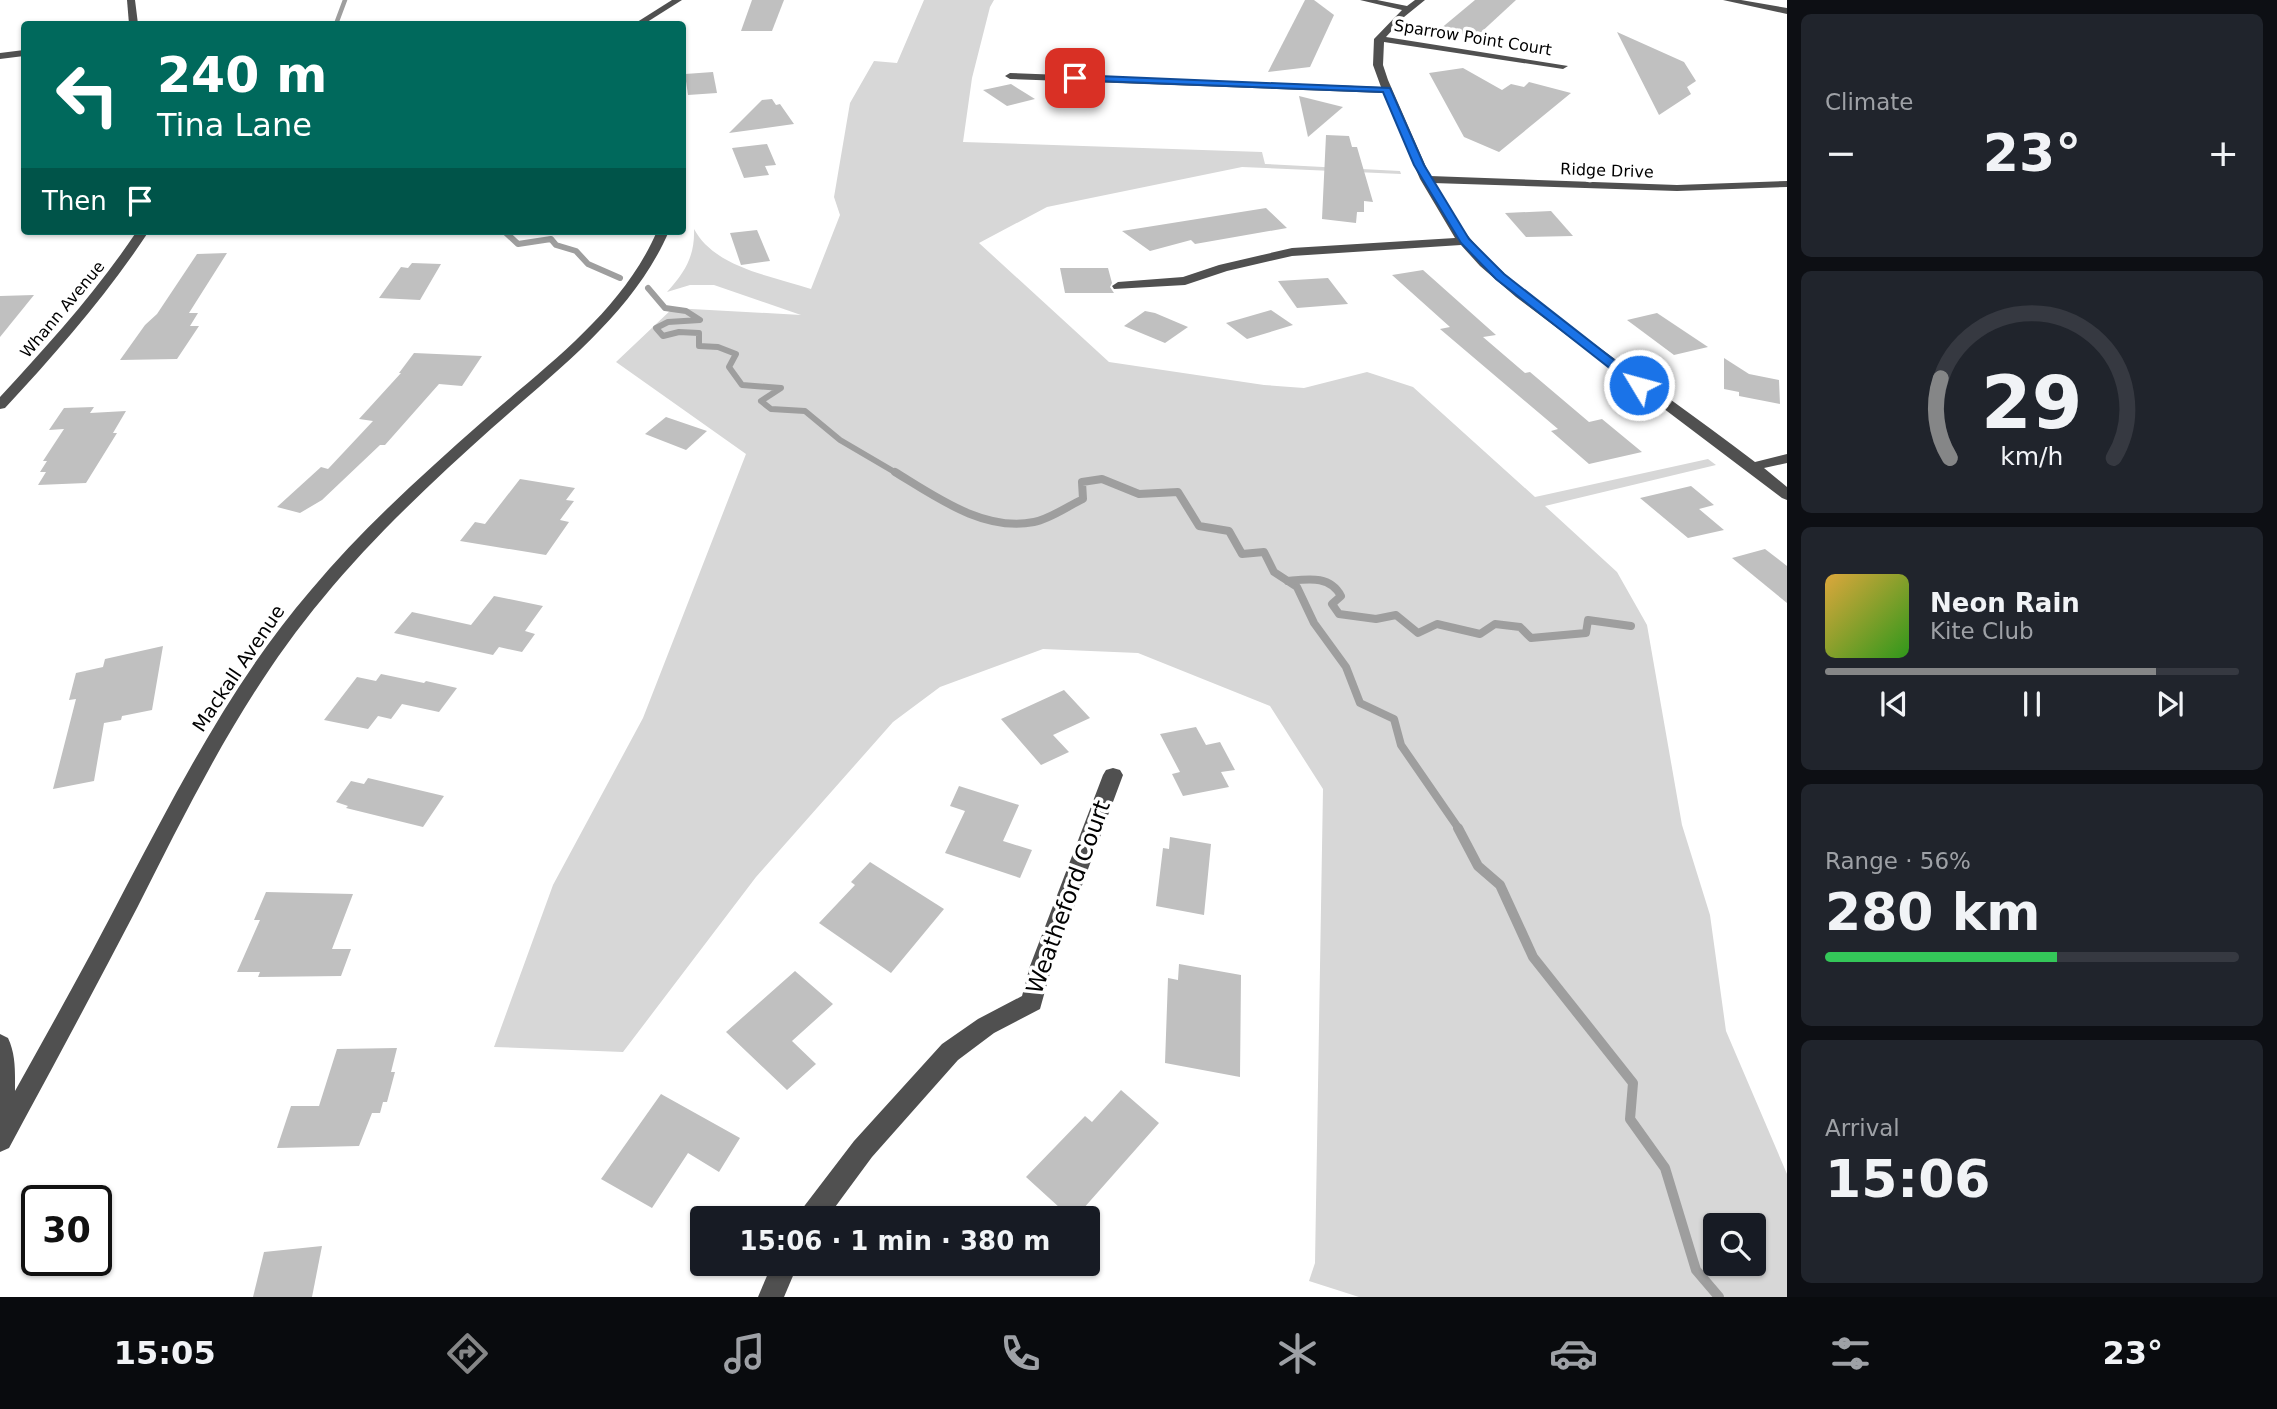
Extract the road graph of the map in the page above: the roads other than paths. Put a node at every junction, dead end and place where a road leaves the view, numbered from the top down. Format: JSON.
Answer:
{"nodes":[{"id":1,"x":131,"y":0,"type":"edge"},
{"id":2,"x":678,"y":0,"type":"edge"},
{"id":3,"x":1364,"y":0,"type":"edge"},
{"id":4,"x":1421,"y":0,"type":"edge"},
{"id":5,"x":1727,"y":0,"type":"edge"},
{"id":6,"x":1408,"y":9,"type":"junction"},
{"id":7,"x":1787,"y":11,"type":"edge"},
{"id":8,"x":133,"y":21,"type":"edge"},
{"id":9,"x":644,"y":21,"type":"edge"},
{"id":10,"x":1379,"y":39,"type":"junction"},
{"id":11,"x":21,"y":53,"type":"edge"},
{"id":12,"x":0,"y":55,"type":"edge"},
{"id":13,"x":1563,"y":66,"type":"dead end"},
{"id":14,"x":1010,"y":76,"type":"dead end"},
{"id":15,"x":1387,"y":90,"type":"junction"},
{"id":16,"x":1426,"y":179,"type":"junction"},
{"id":17,"x":1787,"y":184,"type":"edge"},
{"id":18,"x":140,"y":235,"type":"edge"},
{"id":19,"x":661,"y":235,"type":"edge"},
{"id":20,"x":1464,"y":241,"type":"junction"},
{"id":21,"x":1118,"y":286,"type":"dead end"},
{"id":22,"x":0,"y":405,"type":"edge"},
{"id":23,"x":1787,"y":458,"type":"edge"},
{"id":24,"x":1751,"y":467,"type":"junction"},
{"id":25,"x":1787,"y":495,"type":"edge"},
{"id":26,"x":1112,"y":775,"type":"dead end"},
{"id":27,"x":0,"y":1045,"type":"edge"},
{"id":28,"x":0,"y":1135,"type":"edge"},
{"id":29,"x":0,"y":1140,"type":"edge"},
{"id":30,"x":820,"y":1206,"type":"edge"},
{"id":31,"x":780,"y":1276,"type":"edge"},
{"id":32,"x":771,"y":1297,"type":"edge"}],
"edges":[{"from":1,"to":8,"type":"street"},
{"from":2,"to":9,"type":"street"},
{"from":3,"to":6,"type":"street"},
{"from":4,"to":6,"type":"street"},
{"from":5,"to":7,"type":"street"},
{"from":6,"to":10,"type":"street"},
{"from":10,"to":13,"type":"street","name":"Sparrow Point Court"},
{"from":10,"to":15,"type":"street"},
{"from":11,"to":12,"type":"street"},
{"from":14,"to":15,"type":"street"},
{"from":15,"to":16,"type":"street"},
{"from":16,"to":17,"type":"street","name":"Ridge Drive"},
{"from":16,"to":20,"type":"street"},
{"from":18,"to":22,"type":"street","name":"Whann Avenue"},
{"from":19,"to":29,"type":"street","name":"Mackall Avenue"},
{"from":20,"to":21,"type":"street"},
{"from":20,"to":24,"type":"street"},
{"from":23,"to":24,"type":"street"},
{"from":24,"to":25,"type":"street"},
{"from":26,"to":30,"type":"street","name":"Weatheford Court"},
{"from":27,"to":28,"type":"street"},
{"from":31,"to":32,"type":"street"}]}
